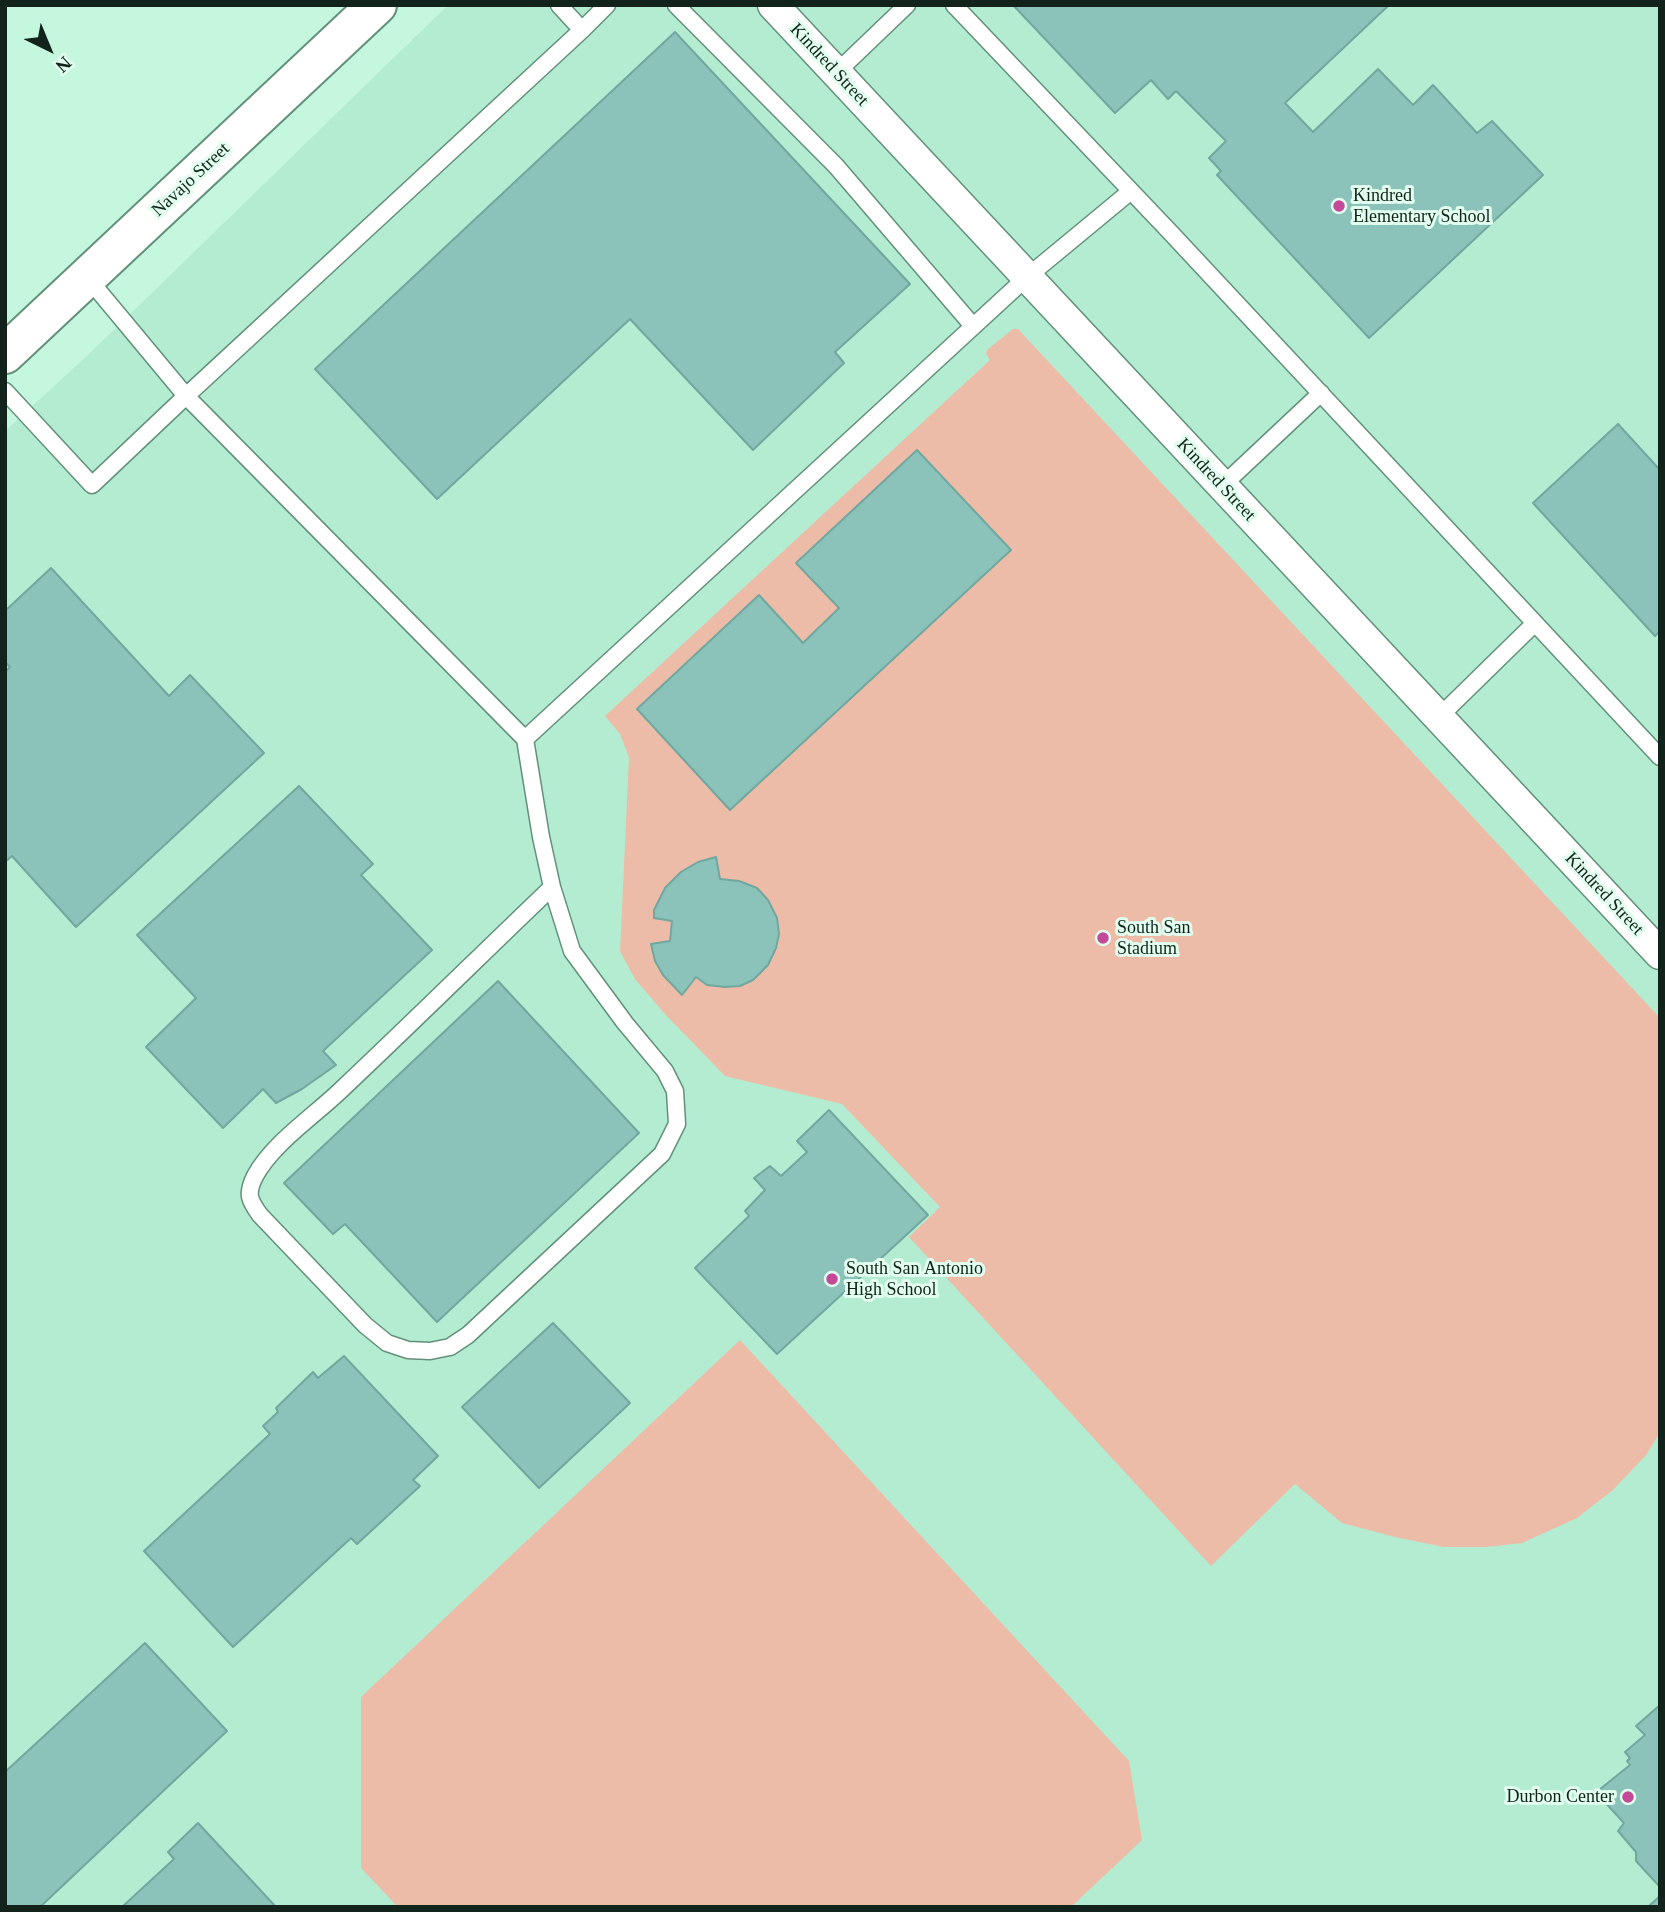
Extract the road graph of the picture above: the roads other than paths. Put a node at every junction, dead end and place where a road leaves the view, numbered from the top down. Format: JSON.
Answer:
{"nodes":[{"id":1,"x":376,"y":5,"type":"edge"},
{"id":2,"x":559,"y":5,"type":"edge"},
{"id":3,"x":607,"y":5,"type":"edge"},
{"id":4,"x":676,"y":5,"type":"edge"},
{"id":5,"x":773,"y":5,"type":"edge"},
{"id":6,"x":907,"y":5,"type":"edge"},
{"id":7,"x":954,"y":5,"type":"edge"},
{"id":8,"x":582,"y":30,"type":"junction"},
{"id":9,"x":836,"y":73,"type":"junction"},
{"id":10,"x":1131,"y":191,"type":"junction"},
{"id":11,"x":1027,"y":276,"type":"junction"},
{"id":12,"x":87,"y":278,"type":"junction"},
{"id":13,"x":973,"y":326,"type":"junction"},
{"id":14,"x":5,"y":354,"type":"edge"},
{"id":15,"x":5,"y":391,"type":"edge"},
{"id":16,"x":1321,"y":393,"type":"junction"},
{"id":17,"x":186,"y":396,"type":"junction"},
{"id":18,"x":1222,"y":486,"type":"junction"},
{"id":19,"x":1535,"y":623,"type":"junction"},
{"id":20,"x":1439,"y":717,"type":"junction"},
{"id":21,"x":525,"y":739,"type":"junction"},
{"id":22,"x":1660,"y":757,"type":"edge"},
{"id":23,"x":552,"y":887,"type":"junction"},
{"id":24,"x":1660,"y":954,"type":"edge"}],
"edges":[{"from":1,"to":12,"type":"street","name":"Navajo Street"},
{"from":2,"to":8,"type":"lane"},
{"from":3,"to":8,"type":"lane"},
{"from":4,"to":13,"type":"lane"},
{"from":5,"to":9,"type":"street","name":"Kindred Street"},
{"from":6,"to":9,"type":"lane"},
{"from":7,"to":10,"type":"lane"},
{"from":8,"to":17,"type":"lane"},
{"from":9,"to":11,"type":"street","name":"Kindred Street"},
{"from":10,"to":11,"type":"lane"},
{"from":10,"to":16,"type":"lane"},
{"from":11,"to":13,"type":"lane"},
{"from":11,"to":18,"type":"street","name":"Kindred Street"},
{"from":12,"to":14,"type":"street","name":"Navajo Street"},
{"from":12,"to":17,"type":"lane"},
{"from":13,"to":21,"type":"lane"},
{"from":15,"to":17,"type":"lane"},
{"from":16,"to":18,"type":"lane"},
{"from":16,"to":19,"type":"lane"},
{"from":17,"to":21,"type":"lane"},
{"from":18,"to":20,"type":"street","name":"Kindred Street"},
{"from":19,"to":20,"type":"lane"},
{"from":19,"to":22,"type":"lane"},
{"from":20,"to":24,"type":"street","name":"Kindred Street"},
{"from":21,"to":23,"type":"lane"},
{"from":23,"to":23,"type":"lane"}]}
